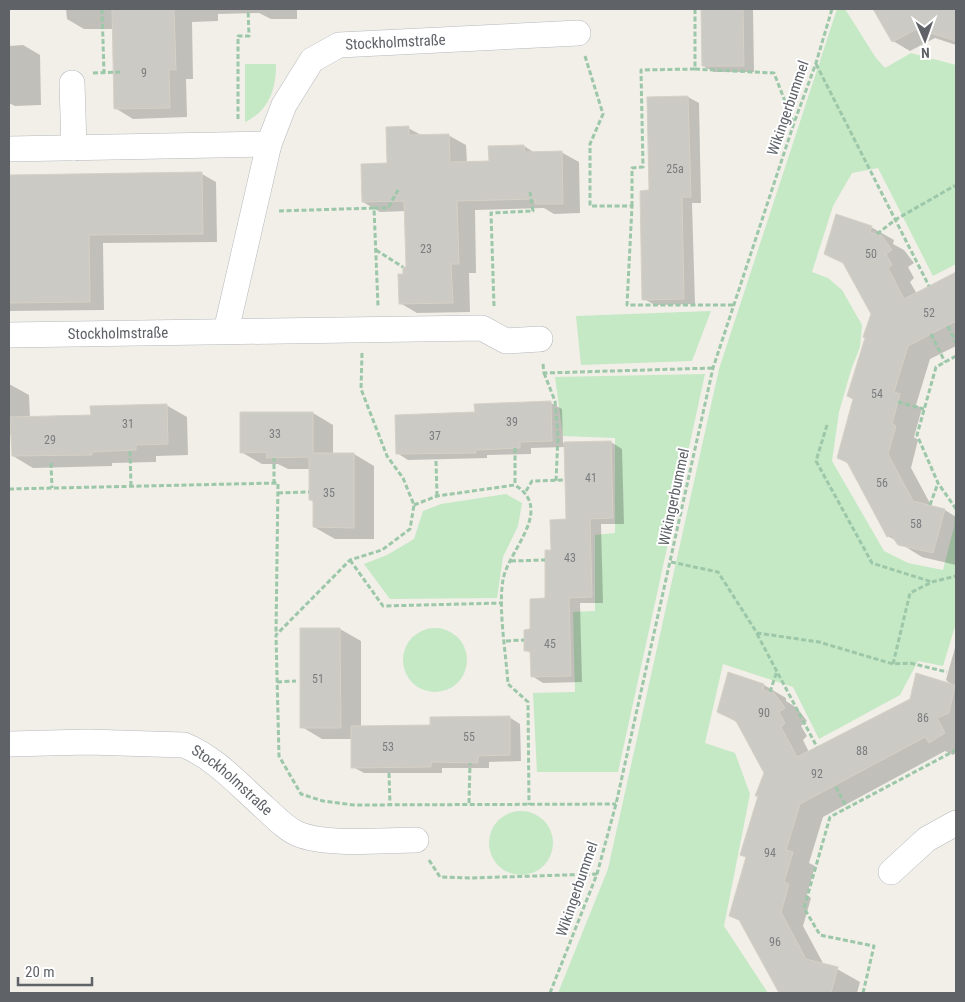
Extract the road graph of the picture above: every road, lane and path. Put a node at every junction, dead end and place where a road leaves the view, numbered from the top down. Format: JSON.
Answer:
{"nodes":[{"id":1,"x":102,"y":9,"type":"edge"},
{"id":2,"x":248,"y":9,"type":"edge"},
{"id":3,"x":695,"y":9,"type":"edge"},
{"id":4,"x":832,"y":9,"type":"edge"},
{"id":5,"x":578,"y":33,"type":"joint"},
{"id":6,"x":816,"y":63,"type":"junction"},
{"id":7,"x":695,"y":69,"type":"junction"},
{"id":8,"x":104,"y":72,"type":"dead end"},
{"id":9,"x":72,"y":83,"type":"dead end"},
{"id":10,"x":794,"y":123,"type":"junction"},
{"id":11,"x":268,"y":144,"type":"junction"},
{"id":12,"x":238,"y":145,"type":"junction"},
{"id":13,"x":74,"y":148,"type":"junction"},
{"id":14,"x":9,"y":149,"type":"edge"},
{"id":15,"x":956,"y":187,"type":"edge"},
{"id":16,"x":398,"y":190,"type":"dead end"},
{"id":17,"x":530,"y":192,"type":"dead end"},
{"id":18,"x":632,"y":206,"type":"junction"},
{"id":19,"x":374,"y":208,"type":"junction"},
{"id":20,"x":254,"y":212,"type":"junction"},
{"id":21,"x":895,"y":220,"type":"junction"},
{"id":22,"x":877,"y":234,"type":"dead end"},
{"id":23,"x":376,"y":250,"type":"junction"},
{"id":24,"x":403,"y":267,"type":"dead end"},
{"id":25,"x":929,"y":286,"type":"dead end"},
{"id":26,"x":735,"y":305,"type":"junction"},
{"id":27,"x":948,"y":326,"type":"dead end"},
{"id":28,"x":370,"y":329,"type":"junction"},
{"id":29,"x":226,"y":331,"type":"junction"},
{"id":30,"x":932,"y":334,"type":"dead end"},
{"id":31,"x":9,"y":335,"type":"edge"},
{"id":32,"x":495,"y":335,"type":"junction"},
{"id":33,"x":540,"y":340,"type":"joint"},
{"id":34,"x":956,"y":343,"type":"edge"},
{"id":35,"x":956,"y":356,"type":"edge"},
{"id":36,"x":945,"y":362,"type":"junction"},
{"id":37,"x":714,"y":368,"type":"junction"},
{"id":38,"x":544,"y":373,"type":"junction"},
{"id":39,"x":898,"y":402,"type":"dead end"},
{"id":40,"x":924,"y":409,"type":"junction"},
{"id":41,"x":826,"y":425,"type":"dead end"},
{"id":42,"x":515,"y":448,"type":"dead end"},
{"id":43,"x":130,"y":451,"type":"dead end"},
{"id":44,"x":274,"y":458,"type":"dead end"},
{"id":45,"x":436,"y":460,"type":"dead end"},
{"id":46,"x":51,"y":463,"type":"dead end"},
{"id":47,"x":564,"y":480,"type":"dead end"},
{"id":48,"x":556,"y":481,"type":"junction"},
{"id":49,"x":938,"y":482,"type":"junction"},
{"id":50,"x":274,"y":484,"type":"junction"},
{"id":51,"x":515,"y":485,"type":"junction"},
{"id":52,"x":131,"y":486,"type":"junction"},
{"id":53,"x":52,"y":488,"type":"junction"},
{"id":54,"x":9,"y":489,"type":"edge"},
{"id":55,"x":526,"y":491,"type":"junction"},
{"id":56,"x":309,"y":492,"type":"dead end"},
{"id":57,"x":278,"y":493,"type":"junction"},
{"id":58,"x":437,"y":496,"type":"junction"},
{"id":59,"x":414,"y":505,"type":"junction"},
{"id":60,"x":930,"y":505,"type":"dead end"},
{"id":61,"x":956,"y":509,"type":"edge"},
{"id":62,"x":350,"y":560,"type":"junction"},
{"id":63,"x":545,"y":560,"type":"dead end"},
{"id":64,"x":510,"y":561,"type":"junction"},
{"id":65,"x":671,"y":562,"type":"junction"},
{"id":66,"x":956,"y":576,"type":"edge"},
{"id":67,"x":932,"y":582,"type":"junction"},
{"id":68,"x":503,"y":603,"type":"junction"},
{"id":69,"x":757,"y":633,"type":"junction"},
{"id":70,"x":276,"y":635,"type":"junction"},
{"id":71,"x":524,"y":640,"type":"dead end"},
{"id":72,"x":506,"y":641,"type":"junction"},
{"id":73,"x":893,"y":664,"type":"junction"},
{"id":74,"x":777,"y":671,"type":"junction"},
{"id":75,"x":947,"y":672,"type":"dead end"},
{"id":76,"x":296,"y":681,"type":"dead end"},
{"id":77,"x":277,"y":682,"type":"junction"},
{"id":78,"x":770,"y":692,"type":"dead end"},
{"id":79,"x":9,"y":744,"type":"edge"},
{"id":80,"x":816,"y":747,"type":"dead end"},
{"id":81,"x":956,"y":750,"type":"edge"},
{"id":82,"x":470,"y":763,"type":"dead end"},
{"id":83,"x":390,"y":773,"type":"dead end"},
{"id":84,"x":836,"y":786,"type":"dead end"},
{"id":85,"x":469,"y":803,"type":"junction"},
{"id":86,"x":616,"y":804,"type":"junction"},
{"id":87,"x":390,"y":805,"type":"junction"},
{"id":88,"x":529,"y":806,"type":"junction"},
{"id":89,"x":847,"y":808,"type":"junction"},
{"id":90,"x":956,"y":823,"type":"edge"},
{"id":91,"x":416,"y":840,"type":"joint"},
{"id":92,"x":891,"y":872,"type":"dead end"},
{"id":93,"x":597,"y":874,"type":"junction"},
{"id":94,"x":550,"y":993,"type":"edge"},
{"id":95,"x":863,"y":993,"type":"edge"}],
"edges":[{"from":1,"to":8,"type":"path"},
{"from":2,"to":12,"type":"path"},
{"from":3,"to":7,"type":"path"},
{"from":4,"to":6,"type":"path","name":"Wikingerbummel"},
{"from":5,"to":11,"type":"street","name":"Stockholmstraße"},
{"from":5,"to":18,"type":"path"},
{"from":6,"to":10,"type":"path","name":"Wikingerbummel"},
{"from":6,"to":21,"type":"path"},
{"from":7,"to":10,"type":"path"},
{"from":7,"to":18,"type":"path"},
{"from":9,"to":13,"type":"street"},
{"from":10,"to":26,"type":"path","name":"Wikingerbummel"},
{"from":11,"to":12,"type":"street"},
{"from":11,"to":20,"type":"street","name":"Stockholmstraße"},
{"from":12,"to":13,"type":"street"},
{"from":13,"to":14,"type":"street"},
{"from":15,"to":21,"type":"path"},
{"from":16,"to":19,"type":"path"},
{"from":17,"to":32,"type":"path"},
{"from":18,"to":26,"type":"path"},
{"from":19,"to":20,"type":"path"},
{"from":19,"to":23,"type":"path"},
{"from":20,"to":29,"type":"street","name":"Stockholmstraße"},
{"from":21,"to":22,"type":"path"},
{"from":21,"to":25,"type":"path"},
{"from":23,"to":24,"type":"path"},
{"from":23,"to":28,"type":"path"},
{"from":26,"to":37,"type":"path","name":"Wikingerbummel"},
{"from":27,"to":34,"type":"path"},
{"from":28,"to":29,"type":"street","name":"Stockholmstraße"},
{"from":28,"to":32,"type":"street","name":"Stockholmstraße"},
{"from":28,"to":59,"type":"path"},
{"from":29,"to":31,"type":"street","name":"Stockholmstraße"},
{"from":30,"to":36,"type":"path"},
{"from":32,"to":33,"type":"street","name":"Stockholmstraße"},
{"from":33,"to":38,"type":"path"},
{"from":35,"to":36,"type":"path"},
{"from":36,"to":40,"type":"path"},
{"from":37,"to":38,"type":"path"},
{"from":37,"to":65,"type":"path","name":"Wikingerbummel"},
{"from":38,"to":48,"type":"path"},
{"from":39,"to":40,"type":"path"},
{"from":40,"to":49,"type":"path"},
{"from":41,"to":67,"type":"path"},
{"from":42,"to":51,"type":"path"},
{"from":43,"to":52,"type":"path"},
{"from":44,"to":50,"type":"path"},
{"from":45,"to":58,"type":"path"},
{"from":46,"to":53,"type":"path"},
{"from":47,"to":48,"type":"path"},
{"from":48,"to":55,"type":"path"},
{"from":49,"to":60,"type":"path"},
{"from":49,"to":61,"type":"path"},
{"from":50,"to":52,"type":"path"},
{"from":50,"to":57,"type":"path"},
{"from":51,"to":55,"type":"path"},
{"from":51,"to":58,"type":"path"},
{"from":52,"to":53,"type":"path"},
{"from":53,"to":54,"type":"path"},
{"from":55,"to":64,"type":"path"},
{"from":56,"to":57,"type":"path"},
{"from":57,"to":70,"type":"path"},
{"from":58,"to":59,"type":"path"},
{"from":59,"to":62,"type":"path"},
{"from":62,"to":68,"type":"path"},
{"from":62,"to":70,"type":"path"},
{"from":63,"to":64,"type":"path"},
{"from":64,"to":68,"type":"path"},
{"from":65,"to":69,"type":"path"},
{"from":65,"to":86,"type":"path","name":"Wikingerbummel"},
{"from":66,"to":67,"type":"path"},
{"from":67,"to":73,"type":"path"},
{"from":68,"to":72,"type":"path"},
{"from":69,"to":73,"type":"path"},
{"from":69,"to":74,"type":"path"},
{"from":70,"to":77,"type":"path"},
{"from":71,"to":72,"type":"path"},
{"from":72,"to":88,"type":"path"},
{"from":73,"to":75,"type":"path"},
{"from":74,"to":78,"type":"path"},
{"from":74,"to":80,"type":"path"},
{"from":76,"to":77,"type":"path"},
{"from":77,"to":87,"type":"path"},
{"from":79,"to":91,"type":"street","name":"Stockholmstraße"},
{"from":81,"to":89,"type":"path"},
{"from":82,"to":85,"type":"path"},
{"from":83,"to":87,"type":"path"},
{"from":84,"to":89,"type":"path"},
{"from":85,"to":87,"type":"path"},
{"from":85,"to":88,"type":"path"},
{"from":86,"to":88,"type":"path"},
{"from":86,"to":93,"type":"path","name":"Wikingerbummel"},
{"from":89,"to":95,"type":"path"},
{"from":90,"to":92,"type":"street"},
{"from":91,"to":93,"type":"path"},
{"from":93,"to":94,"type":"path","name":"Wikingerbummel"}]}
